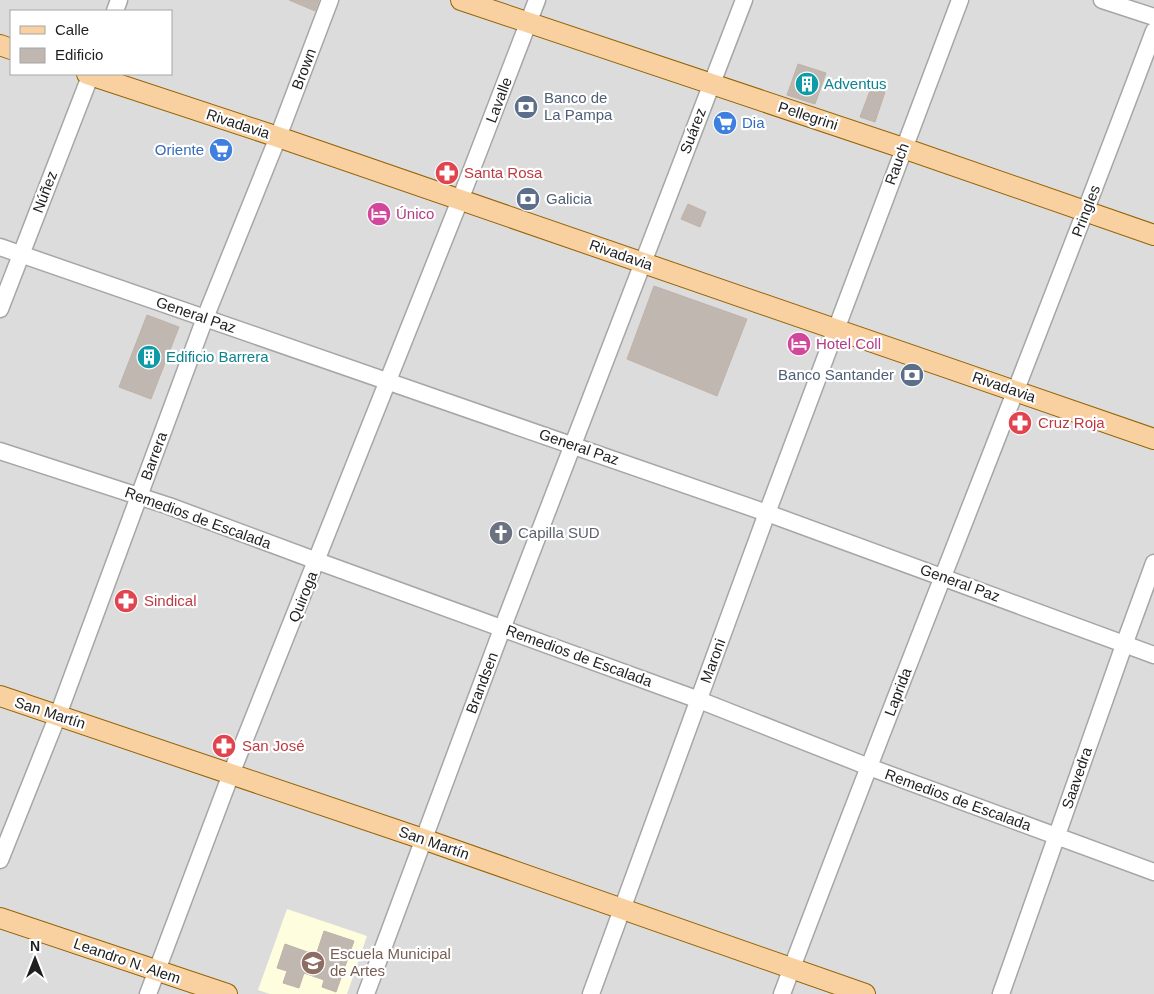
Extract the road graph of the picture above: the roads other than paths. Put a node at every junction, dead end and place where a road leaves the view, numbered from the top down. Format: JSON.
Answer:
{"nodes":[{"id":1,"x":330,"y":0,"type":"edge"},
{"id":2,"x":461,"y":0,"type":"edge"},
{"id":3,"x":537,"y":0,"type":"edge"},
{"id":4,"x":744,"y":0,"type":"edge"},
{"id":5,"x":960,"y":0,"type":"edge"},
{"id":6,"x":1102,"y":0,"type":"edge"},
{"id":7,"x":1154,"y":17,"type":"edge"},
{"id":8,"x":528,"y":22,"type":"junction"},
{"id":9,"x":1154,"y":31,"type":"edge"},
{"id":10,"x":90,"y":75,"type":"edge"},
{"id":11,"x":93,"y":75,"type":"edge"},
{"id":12,"x":711,"y":84,"type":"junction"},
{"id":13,"x":278,"y":137,"type":"junction"},
{"id":14,"x":903,"y":148,"type":"junction"},
{"id":15,"x":460,"y":200,"type":"junction"},
{"id":16,"x":1086,"y":212,"type":"junction"},
{"id":17,"x":1154,"y":235,"type":"edge"},
{"id":18,"x":0,"y":247,"type":"edge"},
{"id":19,"x":21,"y":254,"type":"junction"},
{"id":20,"x":642,"y":262,"type":"junction"},
{"id":21,"x":0,"y":309,"type":"edge"},
{"id":22,"x":205,"y":318,"type":"junction"},
{"id":23,"x":837,"y":329,"type":"junction"},
{"id":24,"x":389,"y":380,"type":"junction"},
{"id":25,"x":1016,"y":391,"type":"junction"},
{"id":26,"x":1154,"y":439,"type":"edge"},
{"id":27,"x":573,"y":445,"type":"junction"},
{"id":28,"x":0,"y":451,"type":"edge"},
{"id":29,"x":139,"y":496,"type":"junction"},
{"id":30,"x":767,"y":513,"type":"junction"},
{"id":31,"x":317,"y":561,"type":"junction"},
{"id":32,"x":1154,"y":563,"type":"edge"},
{"id":33,"x":943,"y":576,"type":"junction"},
{"id":34,"x":502,"y":628,"type":"junction"},
{"id":35,"x":1124,"y":645,"type":"junction"},
{"id":36,"x":1154,"y":655,"type":"edge"},
{"id":37,"x":0,"y":696,"type":"edge"},
{"id":38,"x":699,"y":700,"type":"junction"},
{"id":39,"x":58,"y":715,"type":"junction"},
{"id":40,"x":869,"y":767,"type":"junction"},
{"id":41,"x":231,"y":774,"type":"junction"},
{"id":42,"x":1057,"y":837,"type":"junction"},
{"id":43,"x":423,"y":839,"type":"junction"},
{"id":44,"x":0,"y":860,"type":"edge"},
{"id":45,"x":1154,"y":872,"type":"edge"},
{"id":46,"x":622,"y":910,"type":"junction"},
{"id":47,"x":0,"y":918,"type":"edge"},
{"id":48,"x":791,"y":968,"type":"junction"},
{"id":49,"x":157,"y":971,"type":"junction"},
{"id":50,"x":148,"y":994,"type":"edge"},
{"id":51,"x":226,"y":994,"type":"edge"},
{"id":52,"x":366,"y":994,"type":"edge"},
{"id":53,"x":591,"y":994,"type":"edge"},
{"id":54,"x":782,"y":994,"type":"edge"},
{"id":55,"x":866,"y":994,"type":"edge"},
{"id":56,"x":1001,"y":994,"type":"edge"}],
"edges":[{"from":1,"to":13,"type":"street","name":"Brown"},
{"from":2,"to":8,"type":"main road","name":"Pellegrini"},
{"from":3,"to":8,"type":"street","name":"Lavalle"},
{"from":4,"to":12,"type":"street","name":"Suárez"},
{"from":5,"to":14,"type":"street","name":"Rauch"},
{"from":6,"to":7,"type":"street"},
{"from":8,"to":12,"type":"main road","name":"Pellegrini"},
{"from":8,"to":15,"type":"street","name":"Lavalle"},
{"from":9,"to":16,"type":"street","name":"Pringles"},
{"from":10,"to":19,"type":"street","name":"Núñez"},
{"from":11,"to":13,"type":"main road","name":"Rivadavia"},
{"from":12,"to":14,"type":"main road","name":"Pellegrini"},
{"from":12,"to":20,"type":"street","name":"Suárez"},
{"from":13,"to":15,"type":"main road","name":"Rivadavia"},
{"from":13,"to":22,"type":"street","name":"Barrera"},
{"from":14,"to":16,"type":"main road","name":"Pellegrini"},
{"from":14,"to":23,"type":"street","name":"Rauch"},
{"from":15,"to":20,"type":"main road","name":"Rivadavia"},
{"from":15,"to":24,"type":"street","name":"Quiroga"},
{"from":16,"to":17,"type":"main road","name":"Pellegrini"},
{"from":16,"to":25,"type":"street","name":"Pringles"},
{"from":18,"to":19,"type":"street","name":"General Paz"},
{"from":19,"to":21,"type":"street","name":"Núñez"},
{"from":19,"to":22,"type":"street","name":"General Paz"},
{"from":20,"to":23,"type":"main road","name":"Rivadavia"},
{"from":20,"to":27,"type":"street","name":"Brandsen"},
{"from":22,"to":24,"type":"street","name":"General Paz"},
{"from":22,"to":29,"type":"street","name":"Barrera"},
{"from":23,"to":25,"type":"main road","name":"Rivadavia"},
{"from":23,"to":30,"type":"street","name":"Maroni"},
{"from":24,"to":27,"type":"street","name":"General Paz"},
{"from":24,"to":31,"type":"street","name":"Quiroga"},
{"from":25,"to":26,"type":"main road","name":"Rivadavia"},
{"from":25,"to":33,"type":"street","name":"Laprida"},
{"from":27,"to":30,"type":"street","name":"General Paz"},
{"from":27,"to":34,"type":"street","name":"Brandsen"},
{"from":28,"to":29,"type":"street","name":"Remedios de Escalada"},
{"from":29,"to":31,"type":"street","name":"Remedios de Escalada"},
{"from":29,"to":39,"type":"street","name":"Barrera"},
{"from":30,"to":33,"type":"street","name":"General Paz"},
{"from":30,"to":38,"type":"street","name":"Maroni"},
{"from":31,"to":34,"type":"street","name":"Remedios de Escalada"},
{"from":31,"to":41,"type":"street","name":"Quiroga"},
{"from":32,"to":35,"type":"street","name":"Saavedra"},
{"from":33,"to":35,"type":"street","name":"General Paz"},
{"from":33,"to":40,"type":"street","name":"Laprida"},
{"from":34,"to":38,"type":"street","name":"Remedios de Escalada"},
{"from":34,"to":43,"type":"street","name":"Brandsen"},
{"from":35,"to":36,"type":"street","name":"General Paz"},
{"from":35,"to":42,"type":"street","name":"Saavedra"},
{"from":37,"to":39,"type":"main road","name":"San Martín"},
{"from":38,"to":40,"type":"street","name":"Remedios de Escalada"},
{"from":38,"to":46,"type":"street","name":"Maroni"},
{"from":39,"to":41,"type":"main road","name":"San Martín"},
{"from":39,"to":44,"type":"street","name":"Barrera"},
{"from":40,"to":42,"type":"street","name":"Remedios de Escalada"},
{"from":40,"to":48,"type":"street","name":"Laprida"},
{"from":41,"to":43,"type":"main road","name":"San Martín"},
{"from":41,"to":49,"type":"street","name":"Quiroga"},
{"from":42,"to":45,"type":"street","name":"Remedios de Escalada"},
{"from":42,"to":56,"type":"street","name":"Saavedra"},
{"from":43,"to":46,"type":"main road","name":"San Martín"},
{"from":43,"to":52,"type":"street","name":"Brandsen"},
{"from":46,"to":48,"type":"main road","name":"San Martín"},
{"from":46,"to":53,"type":"street","name":"Maroni"},
{"from":47,"to":49,"type":"main road","name":"Leandro N. Alem"},
{"from":48,"to":54,"type":"street","name":"Laprida"},
{"from":48,"to":55,"type":"main road","name":"San Martín"},
{"from":49,"to":50,"type":"street","name":"Quiroga"},
{"from":49,"to":51,"type":"main road","name":"Leandro N. Alem"}]}
